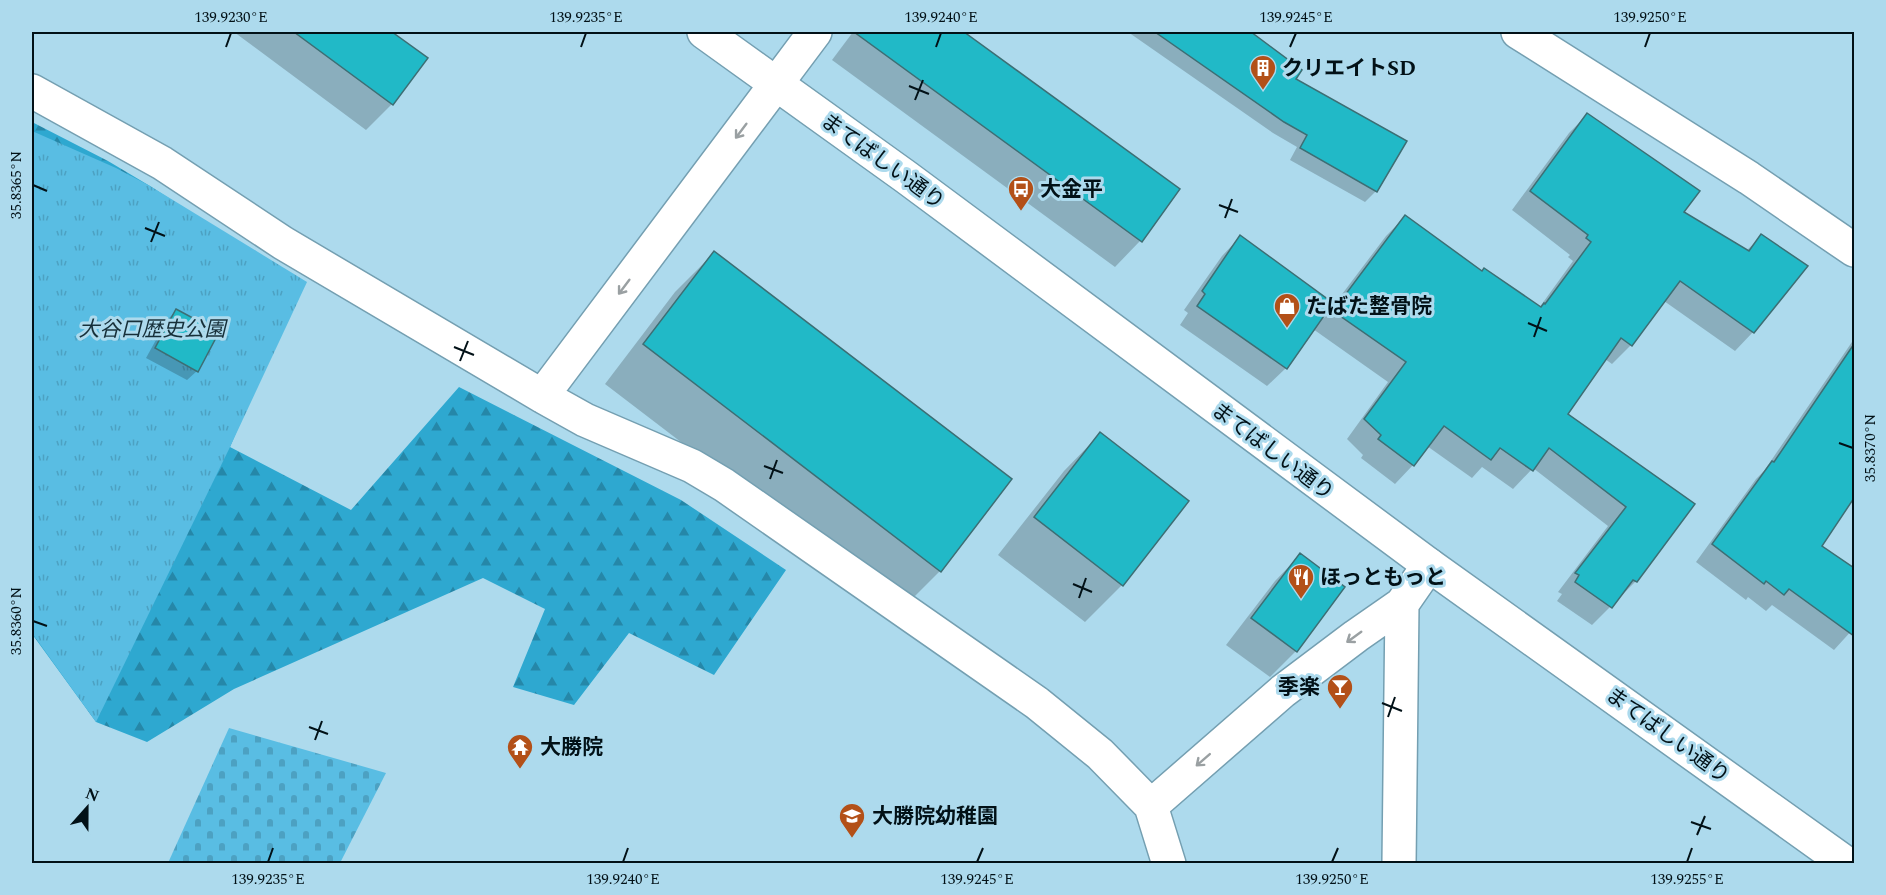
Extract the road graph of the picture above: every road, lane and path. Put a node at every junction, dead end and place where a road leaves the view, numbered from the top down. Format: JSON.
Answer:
{"nodes":[{"id":1,"x":704,"y":32,"type":"edge"},
{"id":2,"x":815,"y":32,"type":"edge"},
{"id":3,"x":1518,"y":32,"type":"edge"},
{"id":4,"x":777,"y":84,"type":"junction"},
{"id":5,"x":32,"y":91,"type":"edge"},
{"id":6,"x":1854,"y":250,"type":"edge"},
{"id":7,"x":542,"y":396,"type":"junction"},
{"id":8,"x":1429,"y":565,"type":"junction"},
{"id":9,"x":1402,"y":604,"type":"junction"},
{"id":10,"x":1151,"y":806,"type":"junction"},
{"id":11,"x":1169,"y":864,"type":"edge"},
{"id":12,"x":1399,"y":864,"type":"edge"},
{"id":13,"x":1847,"y":864,"type":"edge"}],
"edges":[{"from":1,"to":4,"type":"street","name":"まてばしい通り"},
{"from":2,"to":4,"type":"street"},
{"from":3,"to":6,"type":"street"},
{"from":4,"to":7,"type":"street","one_way":true},
{"from":4,"to":8,"type":"street","name":"まてばしい通り"},
{"from":5,"to":7,"type":"street"},
{"from":7,"to":10,"type":"street"},
{"from":8,"to":9,"type":"street"},
{"from":8,"to":13,"type":"street","name":"まてばしい通り"},
{"from":9,"to":10,"type":"street","one_way":true},
{"from":9,"to":12,"type":"street"},
{"from":10,"to":11,"type":"street"}]}
